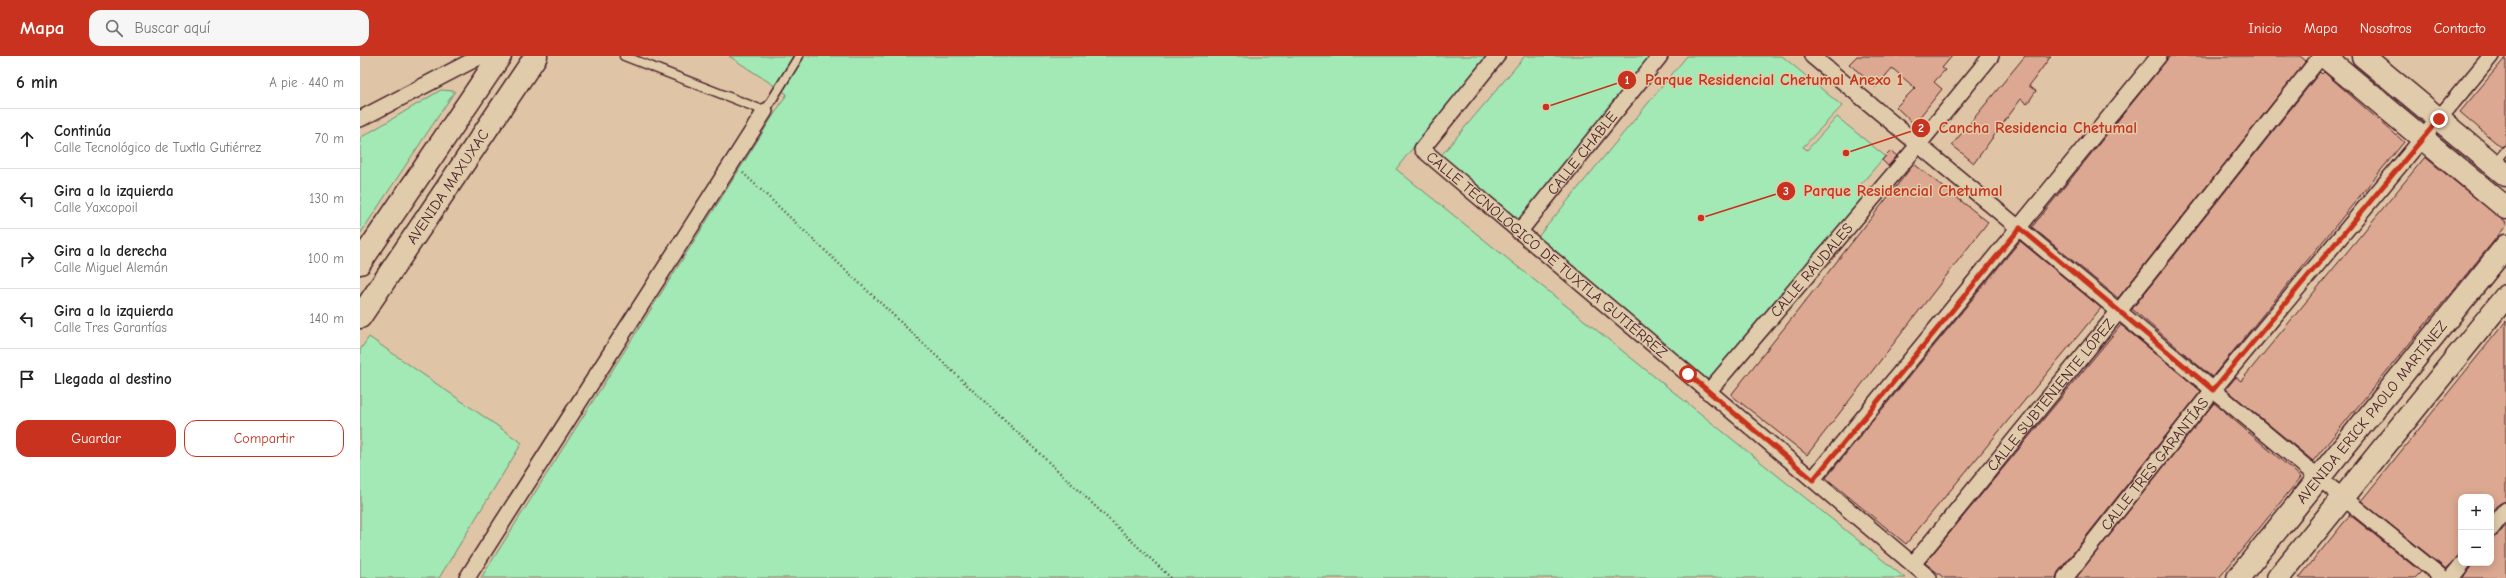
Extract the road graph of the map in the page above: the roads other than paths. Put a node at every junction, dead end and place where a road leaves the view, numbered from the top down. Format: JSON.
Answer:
{"nodes":[{"id":1,"x":481,"y":56,"type":"edge"},
{"id":2,"x":500,"y":56,"type":"edge"},
{"id":3,"x":536,"y":56,"type":"edge"},
{"id":4,"x":624,"y":56,"type":"edge"},
{"id":5,"x":799,"y":56,"type":"edge"},
{"id":6,"x":1497,"y":56,"type":"edge"},
{"id":7,"x":1660,"y":56,"type":"edge"},
{"id":8,"x":1991,"y":56,"type":"edge"},
{"id":9,"x":2159,"y":56,"type":"edge"},
{"id":10,"x":2322,"y":56,"type":"edge"},
{"id":11,"x":2363,"y":56,"type":"edge"},
{"id":12,"x":2491,"y":56,"type":"edge"},
{"id":13,"x":1819,"y":58,"type":"edge"},
{"id":14,"x":765,"y":111,"type":"junction"},
{"id":15,"x":360,"y":119,"type":"edge"},
{"id":16,"x":2439,"y":119,"type":"junction"},
{"id":17,"x":2423,"y":139,"type":"junction"},
{"id":18,"x":1919,"y":144,"type":"junction"},
{"id":19,"x":2502,"y":163,"type":"edge"},
{"id":20,"x":2506,"y":208,"type":"edge"},
{"id":21,"x":2020,"y":228,"type":"junction"},
{"id":22,"x":1519,"y":232,"type":"junction"},
{"id":23,"x":2506,"y":246,"type":"edge"},
{"id":24,"x":360,"y":263,"type":"edge"},
{"id":25,"x":2506,"y":296,"type":"edge"},
{"id":26,"x":2119,"y":311,"type":"junction"},
{"id":27,"x":360,"y":317,"type":"edge"},
{"id":28,"x":2213,"y":390,"type":"junction"},
{"id":29,"x":1708,"y":392,"type":"junction"},
{"id":30,"x":2319,"y":478,"type":"junction"},
{"id":31,"x":1813,"y":480,"type":"junction"},
{"id":32,"x":2343,"y":497,"type":"junction"},
{"id":33,"x":2506,"y":510,"type":"edge"},
{"id":34,"x":2494,"y":525,"type":"edge"},
{"id":35,"x":1913,"y":564,"type":"junction"},
{"id":36,"x":2461,"y":566,"type":"edge"},
{"id":37,"x":467,"y":578,"type":"edge"},
{"id":38,"x":1929,"y":578,"type":"edge"},
{"id":39,"x":2065,"y":578,"type":"edge"},
{"id":40,"x":2238,"y":578,"type":"edge"},
{"id":41,"x":2278,"y":578,"type":"edge"},
{"id":42,"x":2443,"y":578,"type":"edge"},
{"id":43,"x":2451,"y":578,"type":"edge"}],
"edges":[{"from":1,"to":15,"type":"street"},
{"from":2,"to":24,"type":"main road","name":"AVENIDA MAXUXAC"},
{"from":3,"to":27,"type":"main road","name":"AVENIDA MAXUXAC"},
{"from":4,"to":14,"type":"lane"},
{"from":5,"to":14,"type":"lane"},
{"from":6,"to":22,"type":"street","name":"CALLE TECNOLÓGICO DE TUXTLA GUTIÉRREZ"},
{"from":7,"to":22,"type":"street","name":"CALLE CHABLE"},
{"from":8,"to":18,"type":"street","name":"CALLE RAUDALES"},
{"from":9,"to":21,"type":"street"},
{"from":10,"to":17,"type":"main road"},
{"from":10,"to":26,"type":"street","name":"CALLE SUBTENIENTE LÓPEZ"},
{"from":11,"to":16,"type":"main road"},
{"from":12,"to":16,"type":"street","name":"CALLE TRES GARANTÍAS"},
{"from":13,"to":18,"type":"street"},
{"from":14,"to":37,"type":"street"},
{"from":16,"to":17,"type":"street","name":"CALLE TRES GARANTÍAS"},
{"from":16,"to":19,"type":"main road"},
{"from":17,"to":20,"type":"main road"},
{"from":17,"to":28,"type":"street","name":"CALLE TRES GARANTÍAS"},
{"from":18,"to":21,"type":"street"},
{"from":18,"to":29,"type":"street","name":"CALLE RAUDALES"},
{"from":21,"to":26,"type":"street"},
{"from":21,"to":31,"type":"street"},
{"from":22,"to":29,"type":"street","name":"CALLE TECNOLÓGICO DE TUXTLA GUTIÉRREZ"},
{"from":23,"to":30,"type":"main road","name":"AVENIDA ERICK PAOLO MARTÍNEZ"},
{"from":25,"to":32,"type":"main road","name":"AVENIDA ERICK PAOLO MARTÍNEZ"},
{"from":26,"to":28,"type":"street"},
{"from":26,"to":35,"type":"street","name":"CALLE SUBTENIENTE LÓPEZ"},
{"from":28,"to":30,"type":"street"},
{"from":28,"to":39,"type":"street","name":"CALLE TRES GARANTÍAS"},
{"from":29,"to":31,"type":"street","name":"CALLE TECNOLÓGICO DE TUXTLA GUTIÉRREZ"},
{"from":30,"to":32,"type":"street"},
{"from":30,"to":40,"type":"main road","name":"AVENIDA ERICK PAOLO MARTÍNEZ"},
{"from":31,"to":35,"type":"street","name":"CALLE TECNOLÓGICO DE TUXTLA GUTIÉRREZ"},
{"from":32,"to":41,"type":"main road","name":"AVENIDA ERICK PAOLO MARTÍNEZ"},
{"from":32,"to":42,"type":"street"},
{"from":33,"to":34,"type":"street"},
{"from":35,"to":38,"type":"street","name":"CALLE TECNOLÓGICO DE TUXTLA GUTIÉRREZ"},
{"from":36,"to":43,"type":"street"}]}
